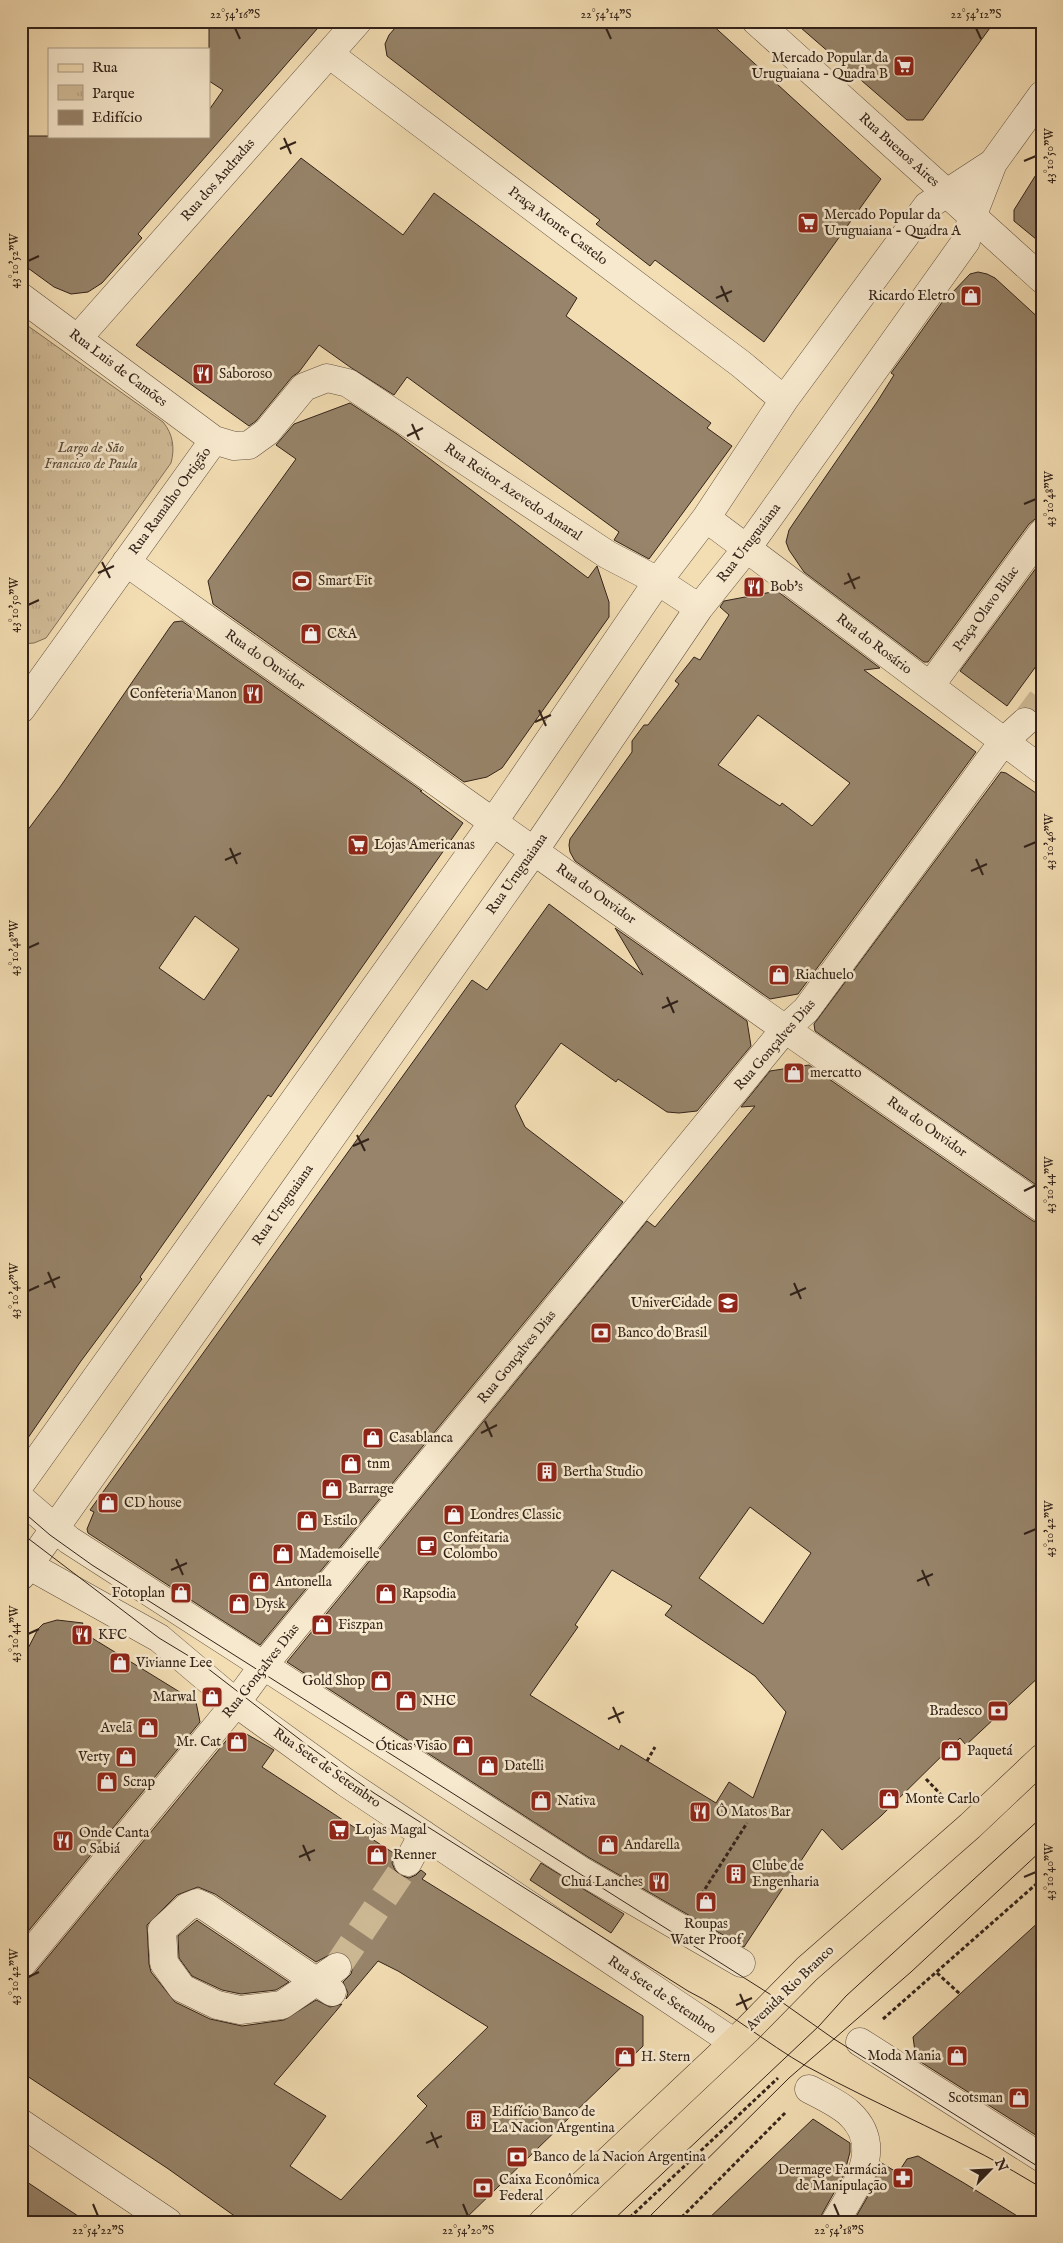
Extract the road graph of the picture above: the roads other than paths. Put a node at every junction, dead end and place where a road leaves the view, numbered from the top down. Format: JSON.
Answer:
{"nodes":[{"id":1,"x":358,"y":21,"type":"edge"},
{"id":2,"x":756,"y":21,"type":"edge"},
{"id":3,"x":329,"y":54,"type":"junction"},
{"id":4,"x":1042,"y":95,"type":"edge"},
{"id":5,"x":993,"y":163,"type":"junction"},
{"id":6,"x":945,"y":192,"type":"junction"},
{"id":7,"x":972,"y":217,"type":"junction"},
{"id":8,"x":1042,"y":279,"type":"edge"},
{"id":9,"x":21,"y":297,"type":"edge"},
{"id":10,"x":78,"y":338,"type":"junction"},
{"id":11,"x":784,"y":400,"type":"junction"},
{"id":12,"x":214,"y":440,"type":"junction"},
{"id":13,"x":706,"y":518,"type":"junction"},
{"id":14,"x":1042,"y":533,"type":"edge"},
{"id":15,"x":747,"y":548,"type":"junction"},
{"id":16,"x":126,"y":562,"type":"junction"},
{"id":17,"x":658,"y":581,"type":"junction"},
{"id":18,"x":699,"y":608,"type":"junction"},
{"id":19,"x":30,"y":678,"type":"edge"},
{"id":20,"x":930,"y":686,"type":"junction"},
{"id":21,"x":21,"y":709,"type":"edge"},
{"id":22,"x":1025,"y":722,"type":"tunnel mouth"},
{"id":23,"x":1003,"y":742,"type":"junction"},
{"id":24,"x":1042,"y":770,"type":"edge"},
{"id":25,"x":494,"y":821,"type":"junction"},
{"id":26,"x":534,"y":851,"type":"junction"},
{"id":27,"x":785,"y":1029,"type":"junction"},
{"id":28,"x":1042,"y":1208,"type":"edge"},
{"id":29,"x":22,"y":1488,"type":"edge"},
{"id":30,"x":59,"y":1521,"type":"junction"},
{"id":31,"x":23,"y":1568,"type":"edge"},
{"id":32,"x":263,"y":1666,"type":"junction"},
{"id":33,"x":236,"y":1703,"type":"junction"},
{"id":34,"x":1042,"y":1758,"type":"edge"},
{"id":35,"x":423,"y":1834,"type":"junction"},
{"id":36,"x":408,"y":1862,"type":"tunnel mouth"},
{"id":37,"x":741,"y":1963,"type":"dead end"},
{"id":38,"x":21,"y":1965,"type":"edge"},
{"id":39,"x":334,"y":1979,"type":"joint"},
{"id":40,"x":733,"y":2042,"type":"junction"},
{"id":41,"x":860,"y":2042,"type":"road end"},
{"id":42,"x":809,"y":2089,"type":"road end"},
{"id":43,"x":21,"y":2123,"type":"edge"},
{"id":44,"x":1042,"y":2158,"type":"edge"},
{"id":45,"x":168,"y":2222,"type":"edge"},
{"id":46,"x":543,"y":2222,"type":"edge"},
{"id":47,"x":835,"y":2222,"type":"edge"}],
"edges":[{"from":1,"to":3,"type":"street","name":"Rua dos Andradas"},
{"from":2,"to":6,"type":"street","name":"Rua Buenos Aires"},
{"from":3,"to":10,"type":"street","name":"Rua dos Andradas"},
{"from":3,"to":11,"type":"street","name":"Praça Monte Castelo"},
{"from":4,"to":5,"type":"street","name":"Rua Uruguaiana"},
{"from":5,"to":6,"type":"street","name":"Rua Uruguaiana"},
{"from":5,"to":7,"type":"street","name":"Rua Uruguaiana"},
{"from":6,"to":7,"type":"street","name":"Rua Buenos Aires"},
{"from":6,"to":11,"type":"street","name":"Rua Uruguaiana"},
{"from":7,"to":8,"type":"street","name":"Rua Buenos Aires"},
{"from":7,"to":15,"type":"street","name":"Rua Uruguaiana"},
{"from":9,"to":10,"type":"street","name":"Rua Luis de Camões"},
{"from":10,"to":12,"type":"street","name":"Rua Luis de Camões"},
{"from":11,"to":13,"type":"street","name":"Rua Uruguaiana"},
{"from":12,"to":16,"type":"street","name":"Rua Ramalho Ortigão"},
{"from":12,"to":17,"type":"street","name":"Rua Reitor Azevedo Amaral"},
{"from":13,"to":15,"type":"street","name":"Rua do Rosário"},
{"from":13,"to":17,"type":"street","name":"Rua Uruguaiana"},
{"from":14,"to":20,"type":"street","name":"Praça Olavo Bilac"},
{"from":15,"to":18,"type":"street","name":"Rua Uruguaiana"},
{"from":15,"to":20,"type":"street","name":"Rua do Rosário"},
{"from":16,"to":19,"type":"street","name":"Rua Ramalho Ortigão"},
{"from":16,"to":25,"type":"street","name":"Rua do Ouvidor"},
{"from":17,"to":18,"type":"street","name":"Rua Reitor Azevedo Amaral"},
{"from":17,"to":25,"type":"street","name":"Rua Uruguaiana"},
{"from":18,"to":26,"type":"street","name":"Rua Uruguaiana"},
{"from":19,"to":21,"type":"street","name":"Rua Ramalho Ortigão"},
{"from":20,"to":23,"type":"street","name":"Rua do Rosário"},
{"from":22,"to":23,"type":"street"},
{"from":23,"to":24,"type":"street","name":"Rua do Rosário"},
{"from":23,"to":27,"type":"street","name":"Rua Gonçalves Dias"},
{"from":25,"to":26,"type":"street","name":"Rua do Ouvidor"},
{"from":25,"to":29,"type":"street","name":"Rua Uruguaiana"},
{"from":26,"to":27,"type":"street","name":"Rua do Ouvidor"},
{"from":26,"to":30,"type":"street","name":"Rua Uruguaiana"},
{"from":27,"to":28,"type":"street","name":"Rua do Ouvidor"},
{"from":27,"to":32,"type":"street","name":"Rua Gonçalves Dias"},
{"from":29,"to":30,"type":"street"},
{"from":30,"to":31,"type":"street","name":"Rua Uruguaiana"},
{"from":30,"to":32,"type":"street"},
{"from":31,"to":33,"type":"street","name":"Rua Sete de Setembro"},
{"from":32,"to":33,"type":"street","name":"Rua Gonçalves Dias"},
{"from":32,"to":37,"type":"street"},
{"from":33,"to":35,"type":"street","name":"Rua Sete de Setembro"},
{"from":33,"to":38,"type":"street","name":"Rua Gonçalves Dias"},
{"from":34,"to":40,"type":"main road","name":"Avenida Rio Branco"},
{"from":35,"to":36,"type":"street"},
{"from":35,"to":40,"type":"street","name":"Rua Sete de Setembro"},
{"from":39,"to":39,"type":"street"},
{"from":40,"to":46,"type":"main road","name":"Avenida Rio Branco"},
{"from":41,"to":44,"type":"street"},
{"from":42,"to":47,"type":"street"},
{"from":43,"to":45,"type":"street"}]}
